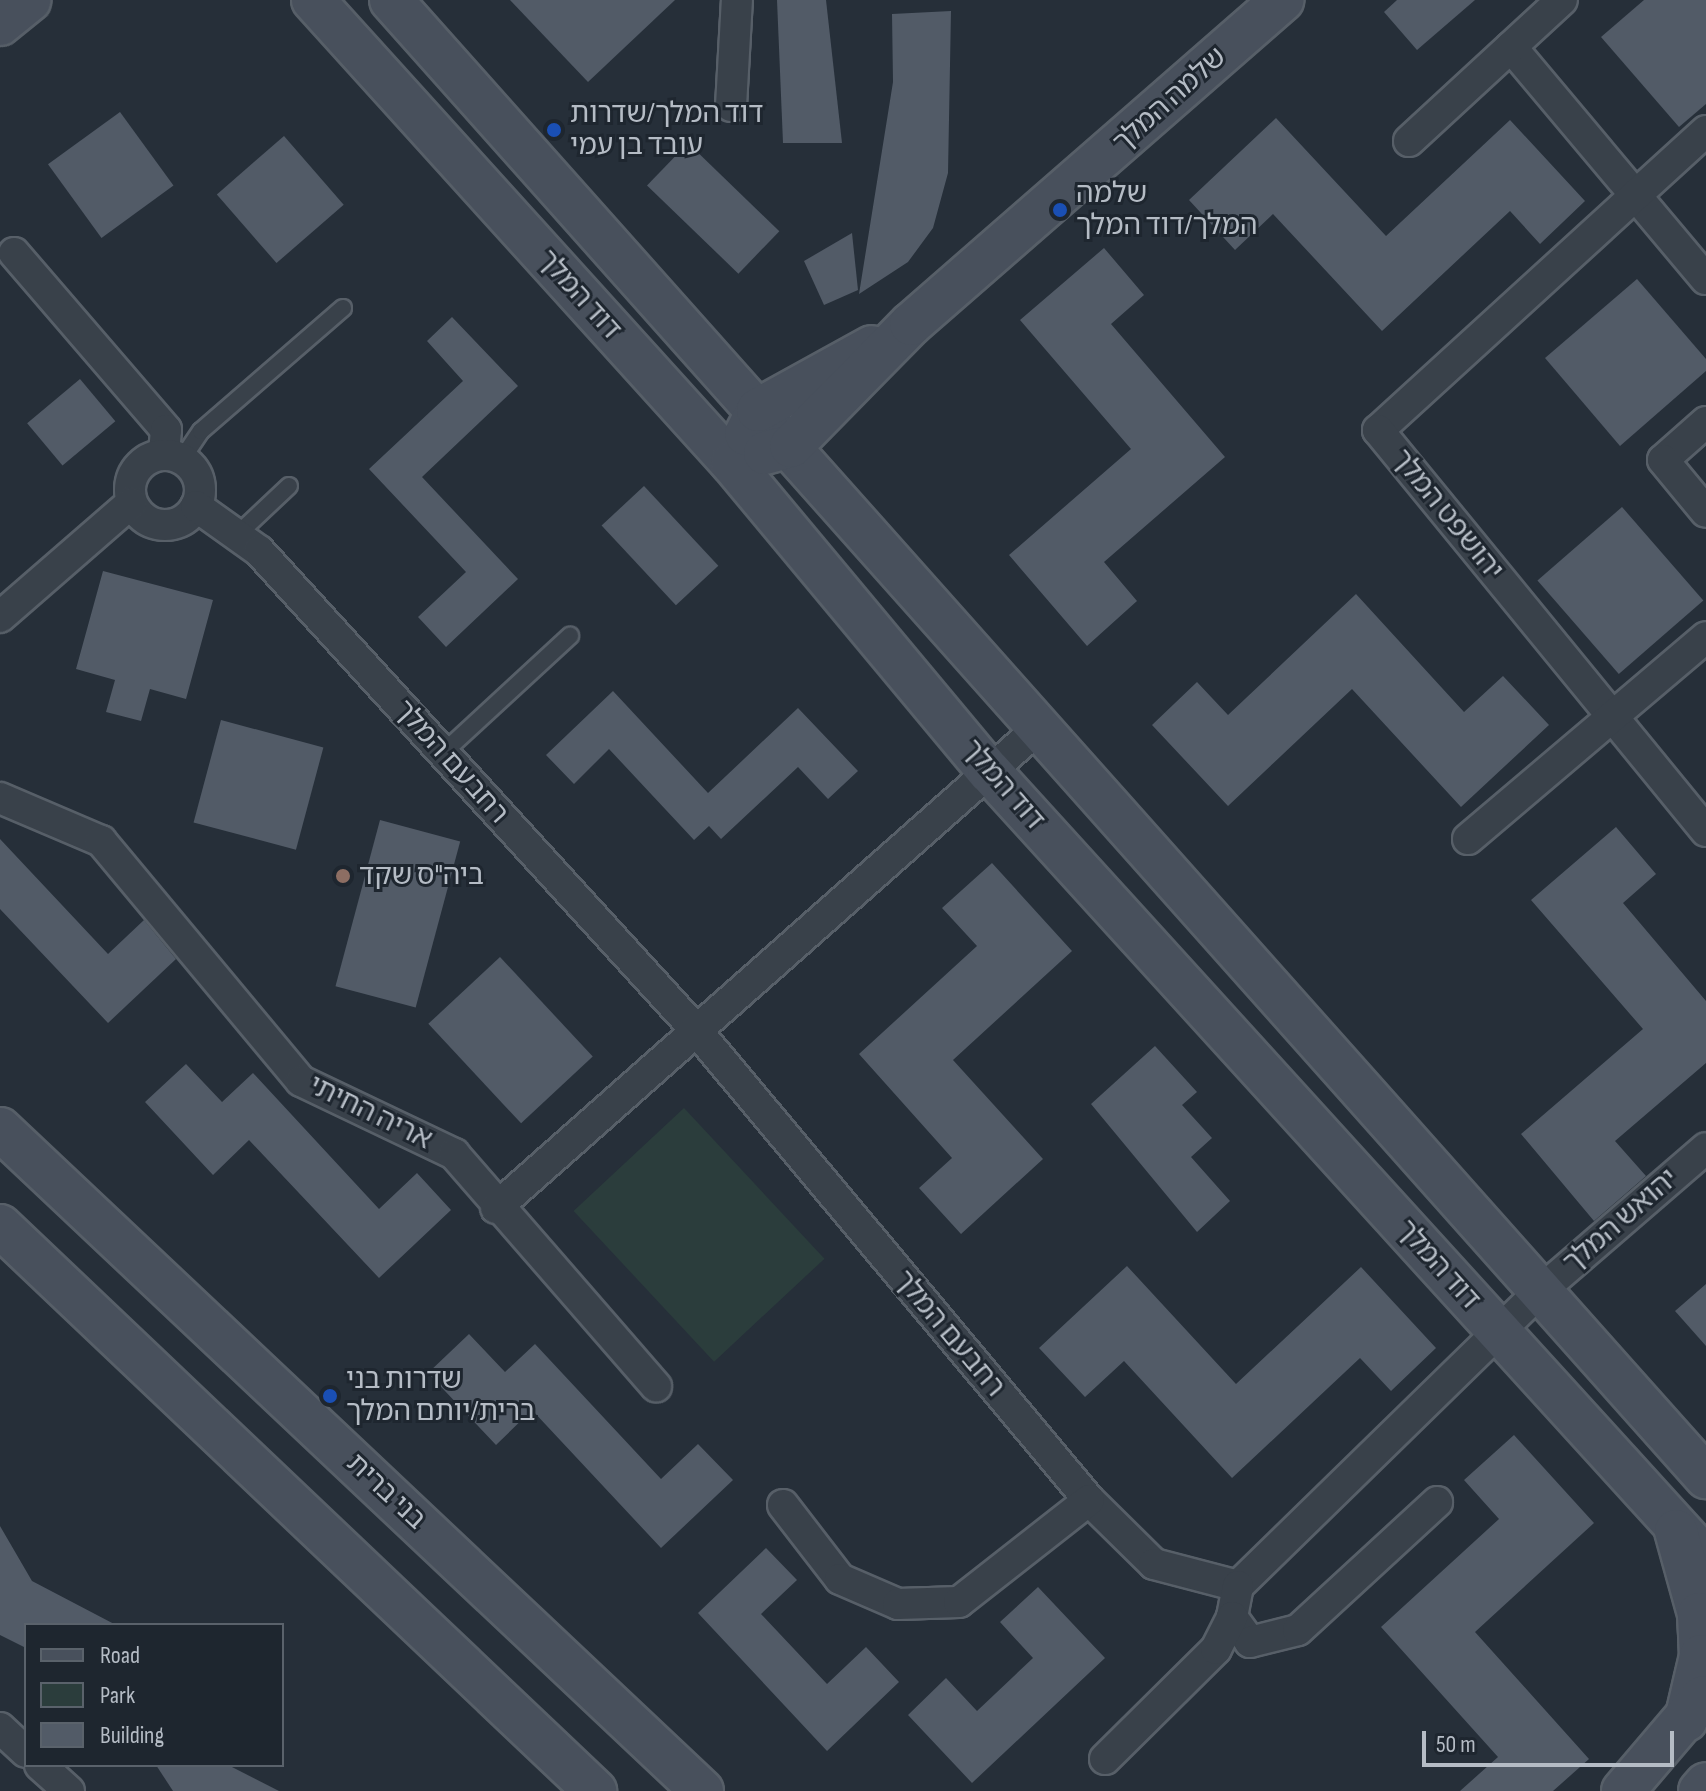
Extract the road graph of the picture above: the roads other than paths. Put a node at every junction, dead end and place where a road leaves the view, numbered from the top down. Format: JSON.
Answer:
{"nodes":[{"id":1,"x":30,"y":0,"type":"edge"},
{"id":2,"x":313,"y":0,"type":"edge"},
{"id":3,"x":391,"y":0,"type":"edge"},
{"id":4,"x":737,"y":0,"type":"edge"},
{"id":5,"x":1282,"y":0,"type":"edge"},
{"id":6,"x":1562,"y":0,"type":"edge"},
{"id":7,"x":0,"y":24,"type":"edge"},
{"id":8,"x":1511,"y":47,"type":"junction"},
{"id":9,"x":731,"y":106,"type":"dead end"},
{"id":10,"x":1706,"y":131,"type":"edge"},
{"id":11,"x":1409,"y":141,"type":"dead end"},
{"id":12,"x":1634,"y":194,"type":"junction"},
{"id":13,"x":14,"y":253,"type":"dead end"},
{"id":14,"x":1706,"y":279,"type":"edge"},
{"id":15,"x":343,"y":308,"type":"dead end"},
{"id":16,"x":911,"y":324,"type":"junction"},
{"id":17,"x":758,"y":410,"type":"junction"},
{"id":18,"x":1706,"y":422,"type":"edge"},
{"id":19,"x":791,"y":446,"type":"junction"},
{"id":20,"x":173,"y":457,"type":"junction"},
{"id":21,"x":732,"y":463,"type":"junction"},
{"id":22,"x":289,"y":486,"type":"dead end"},
{"id":23,"x":131,"y":503,"type":"junction"},
{"id":24,"x":196,"y":506,"type":"junction"},
{"id":25,"x":1706,"y":512,"type":"edge"},
{"id":26,"x":238,"y":534,"type":"junction"},
{"id":27,"x":0,"y":617,"type":"edge"},
{"id":28,"x":570,"y":636,"type":"dead end"},
{"id":29,"x":1706,"y":637,"type":"edge"},
{"id":30,"x":1613,"y":718,"type":"junction"},
{"id":31,"x":1041,"y":726,"type":"junction"},
{"id":32,"x":443,"y":753,"type":"junction"},
{"id":33,"x":989,"y":771,"type":"junction"},
{"id":34,"x":0,"y":798,"type":"edge"},
{"id":35,"x":1706,"y":831,"type":"edge"},
{"id":36,"x":1468,"y":839,"type":"dead end"},
{"id":37,"x":696,"y":1030,"type":"junction"},
{"id":38,"x":0,"y":1129,"type":"edge"},
{"id":39,"x":1706,"y":1148,"type":"edge"},
{"id":40,"x":496,"y":1208,"type":"junction"},
{"id":41,"x":0,"y":1226,"type":"edge"},
{"id":42,"x":1537,"y":1294,"type":"junction"},
{"id":43,"x":1499,"y":1333,"type":"junction"},
{"id":44,"x":656,"y":1386,"type":"dead end"},
{"id":45,"x":1706,"y":1477,"type":"edge"},
{"id":46,"x":1089,"y":1500,"type":"junction"},
{"id":47,"x":1437,"y":1502,"type":"dead end"},
{"id":48,"x":783,"y":1505,"type":"dead end"},
{"id":49,"x":1674,"y":1526,"type":"junction"},
{"id":50,"x":1706,"y":1559,"type":"edge"},
{"id":51,"x":1238,"y":1586,"type":"junction"},
{"id":52,"x":1232,"y":1617,"type":"junction"},
{"id":53,"x":1696,"y":1706,"type":"edge"},
{"id":54,"x":0,"y":1728,"type":"edge"},
{"id":55,"x":24,"y":1750,"type":"edge"},
{"id":56,"x":1105,"y":1759,"type":"dead end"},
{"id":57,"x":42,"y":1767,"type":"edge"},
{"id":58,"x":1706,"y":1784,"type":"edge"},
{"id":59,"x":69,"y":1791,"type":"edge"},
{"id":60,"x":595,"y":1791,"type":"edge"},
{"id":61,"x":702,"y":1791,"type":"edge"},
{"id":62,"x":1623,"y":1791,"type":"edge"},
{"id":63,"x":1700,"y":1791,"type":"edge"}],
"edges":[{"from":1,"to":7,"type":"street"},
{"from":2,"to":21,"type":"street","name":"דוד המלך"},
{"from":3,"to":17,"type":"street","name":"דוד המלך"},
{"from":4,"to":9,"type":"street"},
{"from":5,"to":16,"type":"street","name":"שלמה המלך"},
{"from":6,"to":8,"type":"street"},
{"from":8,"to":11,"type":"street"},
{"from":8,"to":12,"type":"street"},
{"from":10,"to":12,"type":"street","name":"יהושפט המלך"},
{"from":12,"to":14,"type":"street"},
{"from":12,"to":30,"type":"street","name":"יהושפט המלך"},
{"from":13,"to":20,"type":"street"},
{"from":15,"to":20,"type":"lane"},
{"from":16,"to":17,"type":"street","name":"שלמה המלך"},
{"from":16,"to":19,"type":"street","name":"שלמה המלך"},
{"from":17,"to":19,"type":"street","name":"דוד המלך"},
{"from":17,"to":21,"type":"street"},
{"from":18,"to":25,"type":"street"},
{"from":19,"to":21,"type":"street","name":"שלמה המלך"},
{"from":19,"to":31,"type":"street","name":"דוד המלך"},
{"from":20,"to":23,"type":"street"},
{"from":20,"to":24,"type":"street"},
{"from":21,"to":33,"type":"street","name":"דוד המלך"},
{"from":22,"to":26,"type":"lane"},
{"from":23,"to":24,"type":"street"},
{"from":23,"to":27,"type":"street"},
{"from":24,"to":26,"type":"street","name":"רחבעם המלך"},
{"from":26,"to":32,"type":"street","name":"רחבעם המלך"},
{"from":28,"to":32,"type":"lane"},
{"from":29,"to":30,"type":"street"},
{"from":30,"to":35,"type":"street","name":"יהושפט המלך"},
{"from":30,"to":36,"type":"street"},
{"from":31,"to":33,"type":"street"},
{"from":31,"to":42,"type":"street","name":"דוד המלך"},
{"from":32,"to":37,"type":"street","name":"רחבעם המלך"},
{"from":33,"to":37,"type":"street"},
{"from":33,"to":43,"type":"street","name":"דוד המלך"},
{"from":34,"to":40,"type":"street","name":"אריה החיתי"},
{"from":37,"to":40,"type":"street"},
{"from":37,"to":46,"type":"street","name":"רחבעם המלך"},
{"from":38,"to":61,"type":"street","name":"בני ברית"},
{"from":39,"to":42,"type":"street","name":"יהואש המלך"},
{"from":40,"to":44,"type":"street","name":"אריה החיתי"},
{"from":41,"to":60,"type":"street"},
{"from":42,"to":43,"type":"street"},
{"from":42,"to":45,"type":"street","name":"דוד המלך"},
{"from":43,"to":49,"type":"street","name":"דוד המלך"},
{"from":43,"to":51,"type":"street"},
{"from":46,"to":48,"type":"street"},
{"from":46,"to":51,"type":"street","name":"רחבעם המלך"},
{"from":47,"to":52,"type":"street"},
{"from":49,"to":50,"type":"street","name":"דוד המלך"},
{"from":49,"to":53,"type":"street"},
{"from":51,"to":52,"type":"street"},
{"from":52,"to":56,"type":"street"},
{"from":53,"to":62,"type":"street"},
{"from":54,"to":55,"type":"street"},
{"from":57,"to":59,"type":"street"},
{"from":58,"to":63,"type":"street"}]}
